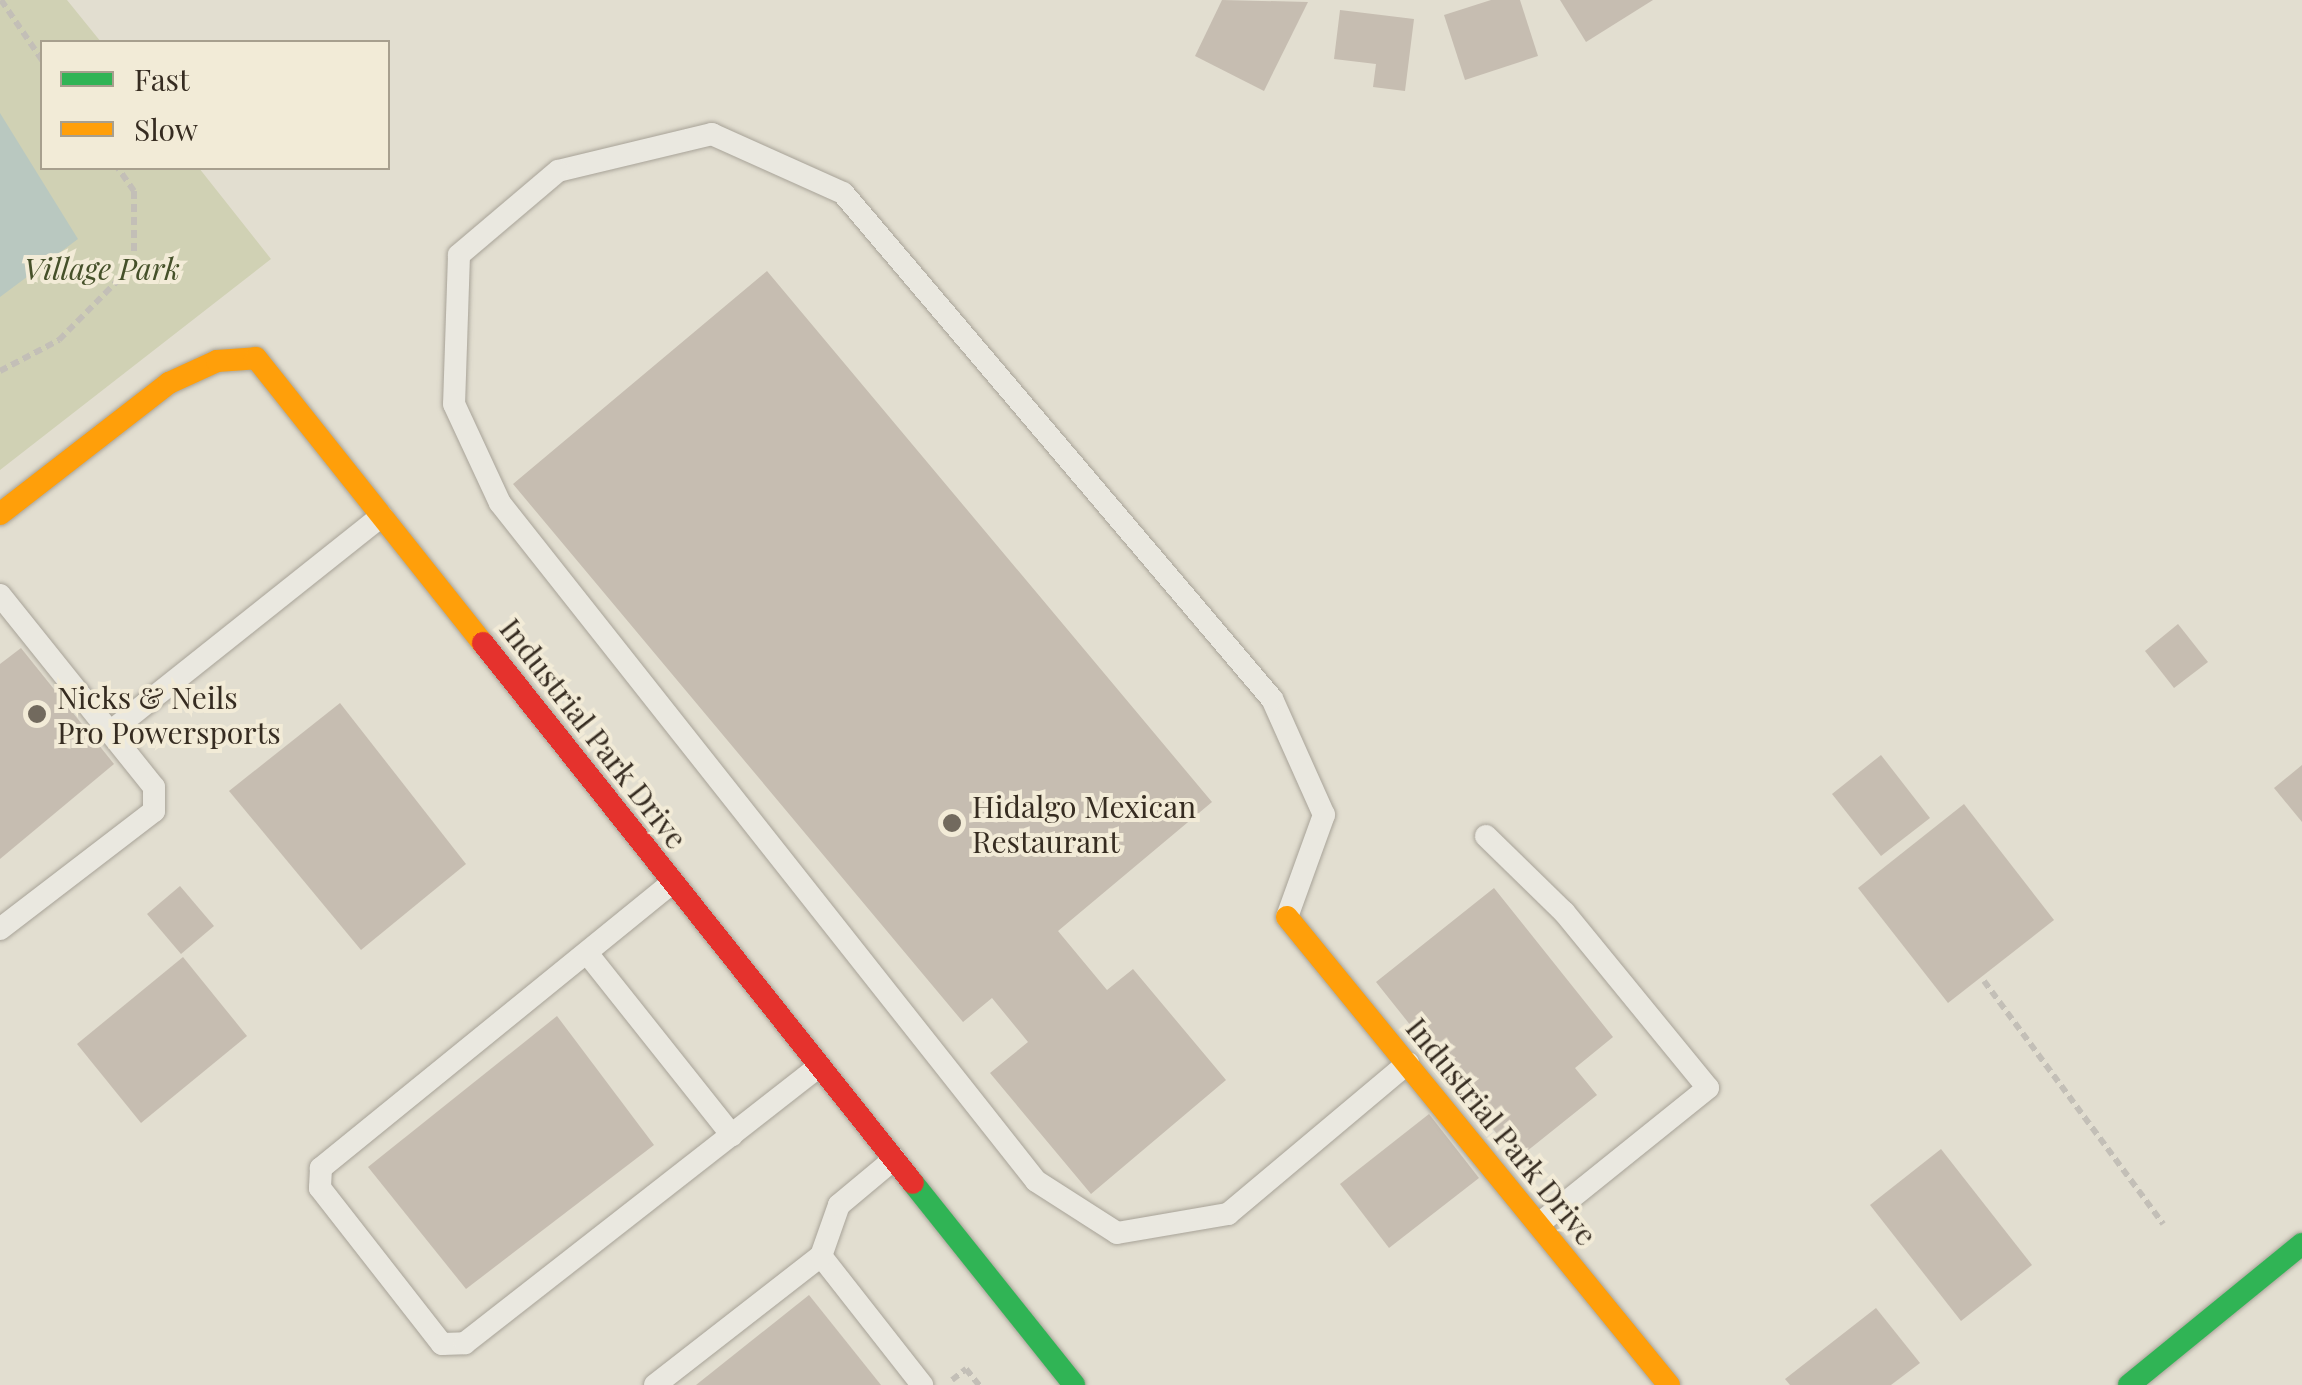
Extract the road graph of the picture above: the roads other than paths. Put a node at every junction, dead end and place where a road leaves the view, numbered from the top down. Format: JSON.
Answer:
{"nodes":[{"id":1,"x":0,"y":514,"type":"edge"},
{"id":2,"x":383,"y":515,"type":"junction"},
{"id":3,"x":0,"y":595,"type":"edge"},
{"id":4,"x":110,"y":732,"type":"junction"},
{"id":5,"x":1486,"y":836,"type":"dead end"},
{"id":6,"x":673,"y":882,"type":"junction"},
{"id":7,"x":1288,"y":917,"type":"joint"},
{"id":8,"x":0,"y":929,"type":"edge"},
{"id":9,"x":587,"y":952,"type":"junction"},
{"id":10,"x":1408,"y":1063,"type":"junction"},
{"id":11,"x":820,"y":1066,"type":"junction"},
{"id":12,"x":732,"y":1135,"type":"junction"},
{"id":13,"x":894,"y":1159,"type":"junction"},
{"id":14,"x":1539,"y":1224,"type":"junction"},
{"id":15,"x":2300,"y":1249,"type":"edge"},
{"id":16,"x":820,"y":1256,"type":"junction"},
{"id":17,"x":655,"y":1385,"type":"edge"},
{"id":18,"x":922,"y":1385,"type":"edge"},
{"id":19,"x":1074,"y":1385,"type":"edge"},
{"id":20,"x":1669,"y":1385,"type":"edge"},
{"id":21,"x":2129,"y":1385,"type":"edge"}],
"edges":[{"from":1,"to":2,"type":"street","name":"Industrial Park Drive"},
{"from":2,"to":4,"type":"lane"},
{"from":2,"to":6,"type":"street","name":"Industrial Park Drive"},
{"from":3,"to":4,"type":"lane"},
{"from":4,"to":8,"type":"lane"},
{"from":5,"to":14,"type":"lane"},
{"from":6,"to":9,"type":"lane"},
{"from":6,"to":11,"type":"street","name":"Industrial Park Drive"},
{"from":7,"to":10,"type":"street","name":"Industrial Park Drive"},
{"from":7,"to":10,"type":"lane"},
{"from":9,"to":12,"type":"lane"},
{"from":9,"to":12,"type":"lane"},
{"from":10,"to":14,"type":"street","name":"Industrial Park Drive"},
{"from":11,"to":12,"type":"lane"},
{"from":11,"to":13,"type":"street","name":"Industrial Park Drive"},
{"from":13,"to":16,"type":"lane"},
{"from":13,"to":19,"type":"street","name":"Industrial Park Drive"},
{"from":14,"to":20,"type":"street","name":"Industrial Park Drive"},
{"from":15,"to":21,"type":"street"},
{"from":16,"to":17,"type":"lane"},
{"from":16,"to":18,"type":"lane"}]}
